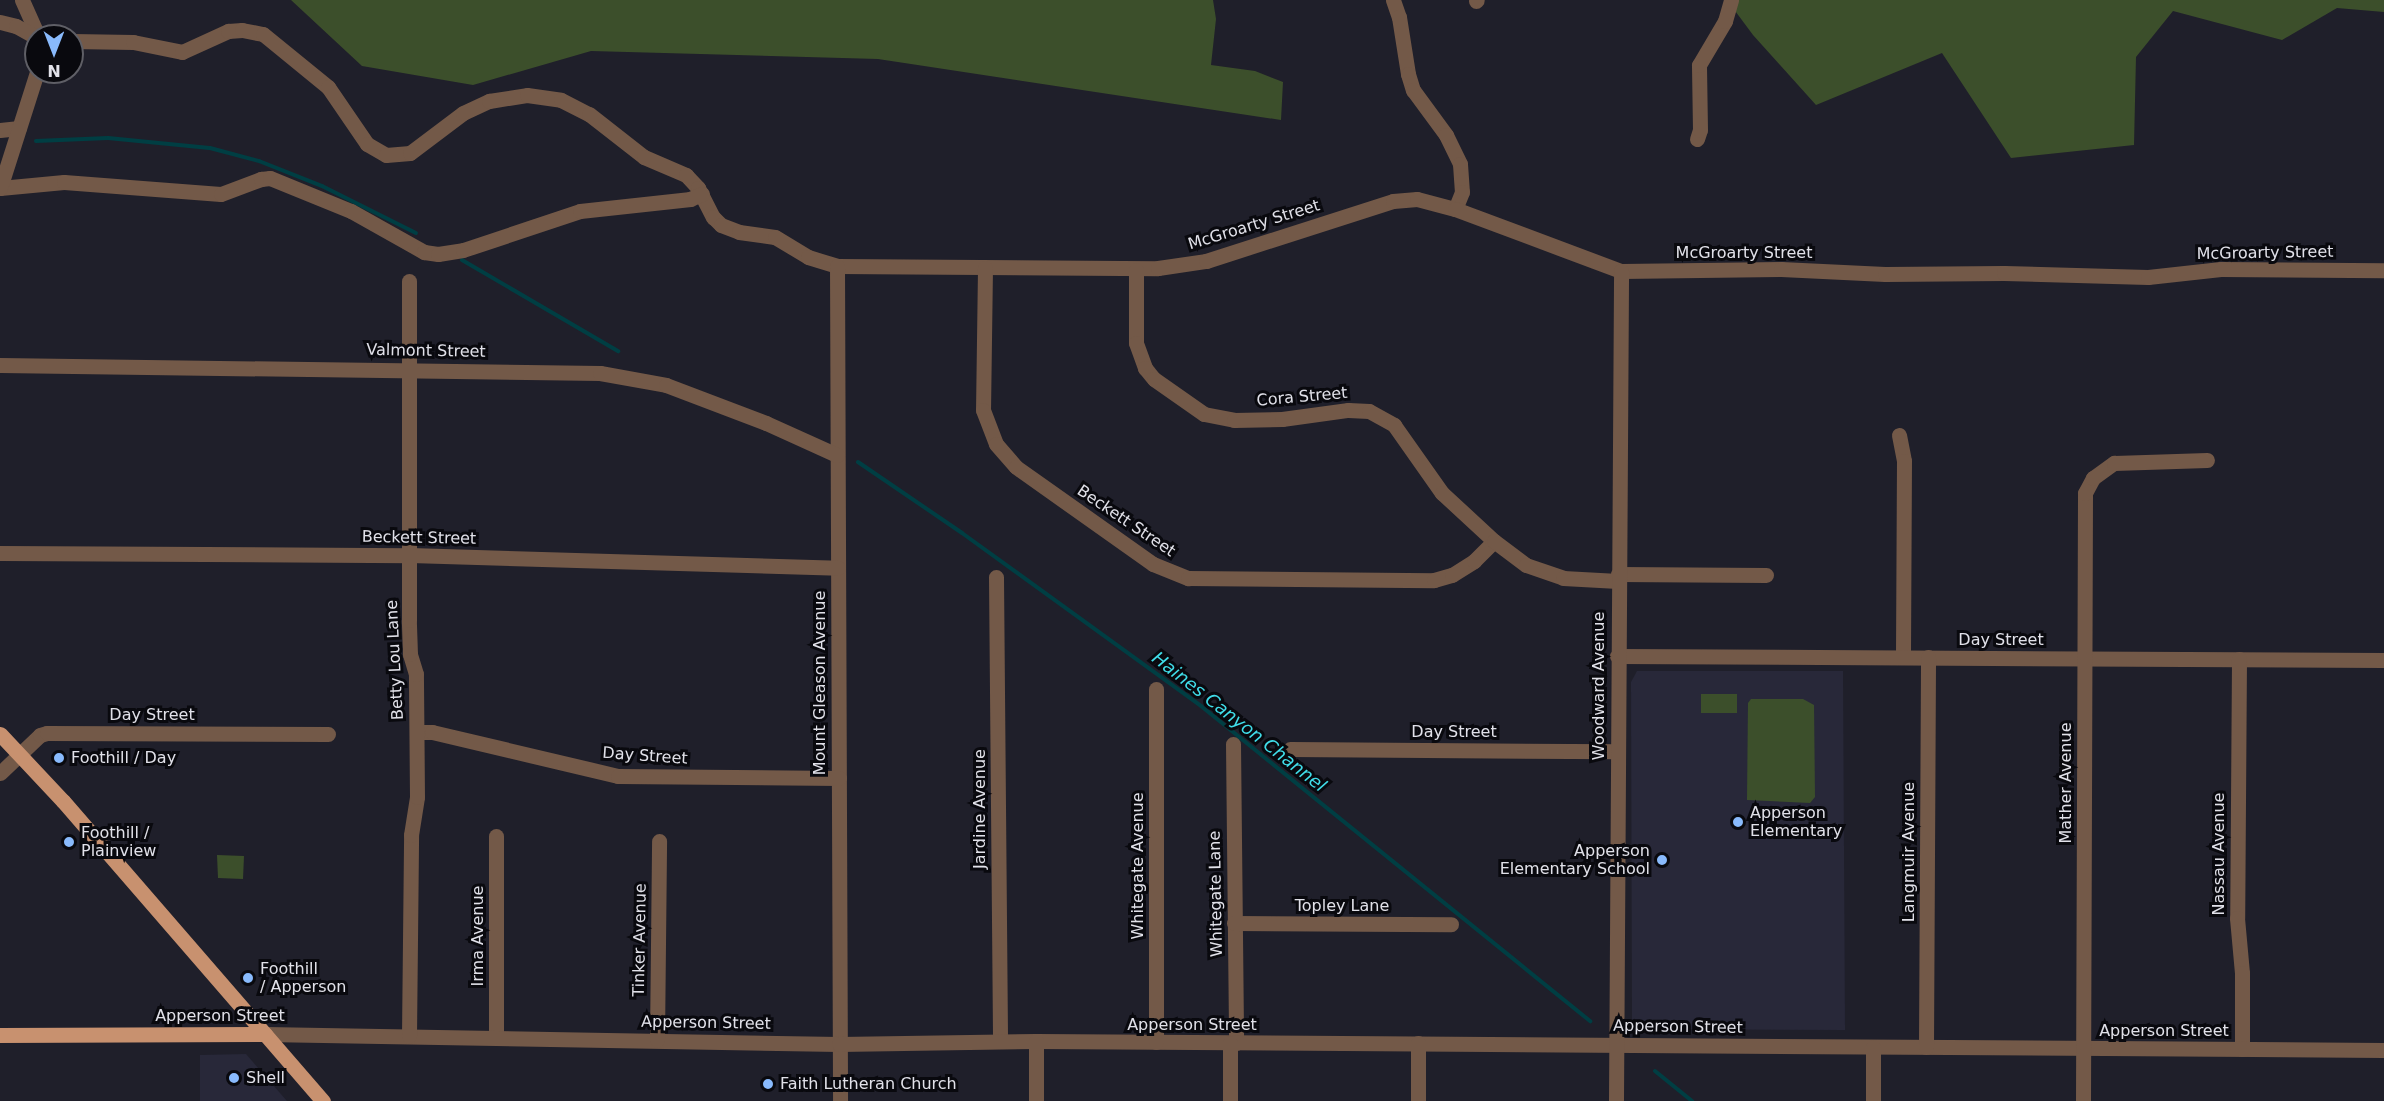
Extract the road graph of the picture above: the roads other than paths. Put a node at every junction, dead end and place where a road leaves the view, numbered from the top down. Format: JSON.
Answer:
{"nodes":[{"id":1,"x":22,"y":0,"type":"edge"},
{"id":2,"x":1393,"y":0,"type":"edge"},
{"id":3,"x":1731,"y":0,"type":"edge"},
{"id":4,"x":0,"y":22,"type":"edge"},
{"id":5,"x":32,"y":24,"type":"edge"},
{"id":6,"x":24,"y":30,"type":"edge"},
{"id":7,"x":84,"y":41,"type":"edge"},
{"id":8,"x":33,"y":84,"type":"edge"},
{"id":9,"x":20,"y":128,"type":"junction"},
{"id":10,"x":0,"y":130,"type":"edge"},
{"id":11,"x":1697,"y":139,"type":"dead end"},
{"id":12,"x":0,"y":188,"type":"edge"},
{"id":13,"x":702,"y":194,"type":"junction"},
{"id":14,"x":1455,"y":208,"type":"junction"},
{"id":15,"x":837,"y":266,"type":"junction"},
{"id":16,"x":985,"y":267,"type":"junction"},
{"id":17,"x":1136,"y":270,"type":"junction"},
{"id":18,"x":1621,"y":270,"type":"junction"},
{"id":19,"x":2384,"y":270,"type":"edge"},
{"id":20,"x":410,"y":281,"type":"dead end"},
{"id":21,"x":0,"y":365,"type":"edge"},
{"id":22,"x":410,"y":369,"type":"junction"},
{"id":23,"x":1899,"y":435,"type":"dead end"},
{"id":24,"x":837,"y":455,"type":"junction"},
{"id":25,"x":2207,"y":460,"type":"dead end"},
{"id":26,"x":1494,"y":541,"type":"junction"},
{"id":27,"x":0,"y":553,"type":"edge"},
{"id":28,"x":410,"y":555,"type":"junction"},
{"id":29,"x":838,"y":568,"type":"junction"},
{"id":30,"x":1766,"y":575,"type":"dead end"},
{"id":31,"x":996,"y":577,"type":"dead end"},
{"id":32,"x":1618,"y":577,"type":"junction"},
{"id":33,"x":1617,"y":656,"type":"junction"},
{"id":34,"x":1903,"y":657,"type":"junction"},
{"id":35,"x":1928,"y":657,"type":"junction"},
{"id":36,"x":2085,"y":658,"type":"junction"},
{"id":37,"x":2239,"y":659,"type":"junction"},
{"id":38,"x":2384,"y":660,"type":"edge"},
{"id":39,"x":1156,"y":689,"type":"dead end"},
{"id":40,"x":417,"y":732,"type":"junction"},
{"id":41,"x":0,"y":734,"type":"edge"},
{"id":42,"x":328,"y":734,"type":"dead end"},
{"id":43,"x":1233,"y":744,"type":"dead end"},
{"id":44,"x":1290,"y":749,"type":"dead end"},
{"id":45,"x":1617,"y":751,"type":"junction"},
{"id":46,"x":20,"y":753,"type":"junction"},
{"id":47,"x":0,"y":773,"type":"edge"},
{"id":48,"x":838,"y":778,"type":"junction"},
{"id":49,"x":496,"y":836,"type":"dead end"},
{"id":50,"x":659,"y":842,"type":"dead end"},
{"id":51,"x":1234,"y":923,"type":"junction"},
{"id":52,"x":1451,"y":924,"type":"dead end"},
{"id":53,"x":265,"y":1034,"type":"junction"},
{"id":54,"x":0,"y":1035,"type":"edge"},
{"id":55,"x":409,"y":1036,"type":"junction"},
{"id":56,"x":496,"y":1037,"type":"junction"},
{"id":57,"x":657,"y":1040,"type":"junction"},
{"id":58,"x":1000,"y":1041,"type":"junction"},
{"id":59,"x":1036,"y":1041,"type":"junction"},
{"id":60,"x":1156,"y":1042,"type":"junction"},
{"id":61,"x":1233,"y":1043,"type":"junction"},
{"id":62,"x":1418,"y":1043,"type":"junction"},
{"id":63,"x":839,"y":1044,"type":"junction"},
{"id":64,"x":1616,"y":1045,"type":"junction"},
{"id":65,"x":1873,"y":1047,"type":"junction"},
{"id":66,"x":1926,"y":1047,"type":"junction"},
{"id":67,"x":2083,"y":1048,"type":"junction"},
{"id":68,"x":2242,"y":1049,"type":"junction"},
{"id":69,"x":2384,"y":1050,"type":"edge"},
{"id":70,"x":323,"y":1101,"type":"edge"},
{"id":71,"x":840,"y":1101,"type":"edge"},
{"id":72,"x":1036,"y":1101,"type":"edge"},
{"id":73,"x":1230,"y":1101,"type":"edge"},
{"id":74,"x":1418,"y":1101,"type":"edge"},
{"id":75,"x":1616,"y":1101,"type":"edge"},
{"id":76,"x":1873,"y":1101,"type":"edge"},
{"id":77,"x":2083,"y":1101,"type":"edge"}],
"edges":[{"from":1,"to":5,"type":"street"},
{"from":2,"to":14,"type":"street"},
{"from":3,"to":11,"type":"street"},
{"from":4,"to":6,"type":"street"},
{"from":7,"to":13,"type":"street","name":"McGroarty Street"},
{"from":8,"to":9,"type":"street"},
{"from":9,"to":10,"type":"street"},
{"from":9,"to":12,"type":"street"},
{"from":12,"to":13,"type":"street"},
{"from":13,"to":15,"type":"street","name":"McGroarty Street"},
{"from":14,"to":17,"type":"street","name":"McGroarty Street"},
{"from":14,"to":18,"type":"street","name":"McGroarty Street"},
{"from":15,"to":16,"type":"street","name":"McGroarty Street"},
{"from":15,"to":24,"type":"street","name":"Mount Gleason Avenue"},
{"from":16,"to":17,"type":"street","name":"McGroarty Street"},
{"from":16,"to":26,"type":"street","name":"Beckett Street"},
{"from":17,"to":26,"type":"street","name":"Cora Street"},
{"from":18,"to":19,"type":"street","name":"McGroarty Street"},
{"from":18,"to":32,"type":"street","name":"Woodward Avenue"},
{"from":20,"to":22,"type":"street","name":"Betty Lou Lane"},
{"from":21,"to":22,"type":"street","name":"Valmont Street"},
{"from":22,"to":24,"type":"street","name":"Valmont Street"},
{"from":22,"to":28,"type":"street","name":"Betty Lou Lane"},
{"from":23,"to":34,"type":"street"},
{"from":24,"to":29,"type":"street","name":"Mount Gleason Avenue"},
{"from":25,"to":36,"type":"street","name":"Mather Avenue"},
{"from":26,"to":32,"type":"street","name":"Cora Street"},
{"from":27,"to":28,"type":"street","name":"Beckett Street"},
{"from":28,"to":29,"type":"street","name":"Beckett Street"},
{"from":28,"to":40,"type":"street","name":"Betty Lou Lane"},
{"from":29,"to":48,"type":"street","name":"Mount Gleason Avenue"},
{"from":30,"to":32,"type":"street","name":"Cora Street"},
{"from":31,"to":58,"type":"street","name":"Jardine Avenue"},
{"from":32,"to":33,"type":"street","name":"Woodward Avenue"},
{"from":33,"to":34,"type":"street","name":"Day Street"},
{"from":33,"to":45,"type":"street","name":"Woodward Avenue"},
{"from":34,"to":35,"type":"street","name":"Day Street"},
{"from":35,"to":36,"type":"street","name":"Day Street"},
{"from":35,"to":66,"type":"street","name":"Langmuir Avenue"},
{"from":36,"to":37,"type":"street","name":"Day Street"},
{"from":36,"to":67,"type":"street","name":"Mather Avenue"},
{"from":37,"to":38,"type":"street","name":"Day Street"},
{"from":37,"to":68,"type":"street","name":"Nassau Avenue"},
{"from":39,"to":60,"type":"street","name":"Whitegate Avenue"},
{"from":40,"to":48,"type":"street","name":"Day Street"},
{"from":40,"to":55,"type":"street","name":"Betty Lou Lane"},
{"from":41,"to":46,"type":"main road"},
{"from":42,"to":46,"type":"street","name":"Day Street"},
{"from":43,"to":51,"type":"street","name":"Whitegate Lane"},
{"from":44,"to":45,"type":"street","name":"Day Street"},
{"from":45,"to":64,"type":"street","name":"Woodward Avenue"},
{"from":46,"to":47,"type":"street","name":"Day Street"},
{"from":46,"to":53,"type":"main road"},
{"from":48,"to":63,"type":"street","name":"Mount Gleason Avenue"},
{"from":49,"to":56,"type":"street","name":"Irma Avenue"},
{"from":50,"to":57,"type":"street","name":"Tinker Avenue"},
{"from":51,"to":52,"type":"street","name":"Topley Lane"},
{"from":51,"to":61,"type":"street","name":"Whitegate Lane"},
{"from":53,"to":54,"type":"main road","name":"Apperson Street"},
{"from":53,"to":55,"type":"street","name":"Apperson Street"},
{"from":53,"to":70,"type":"main road"},
{"from":55,"to":56,"type":"street","name":"Apperson Street"},
{"from":56,"to":57,"type":"street","name":"Apperson Street"},
{"from":57,"to":63,"type":"street","name":"Apperson Street"},
{"from":58,"to":59,"type":"street","name":"Apperson Street"},
{"from":58,"to":63,"type":"street","name":"Apperson Street"},
{"from":59,"to":60,"type":"street","name":"Apperson Street"},
{"from":59,"to":72,"type":"street"},
{"from":60,"to":61,"type":"street","name":"Apperson Street"},
{"from":61,"to":62,"type":"street","name":"Apperson Street"},
{"from":61,"to":73,"type":"street"},
{"from":62,"to":64,"type":"street","name":"Apperson Street"},
{"from":62,"to":74,"type":"street"},
{"from":63,"to":71,"type":"street","name":"Mount Gleason Avenue"},
{"from":64,"to":65,"type":"street","name":"Apperson Street"},
{"from":64,"to":75,"type":"street","name":"Woodward Avenue"},
{"from":65,"to":66,"type":"street","name":"Apperson Street"},
{"from":65,"to":76,"type":"street"},
{"from":66,"to":67,"type":"street","name":"Apperson Street"},
{"from":67,"to":68,"type":"street","name":"Apperson Street"},
{"from":67,"to":77,"type":"street","name":"Mather Avenue"},
{"from":68,"to":69,"type":"street","name":"Apperson Street"}]}
